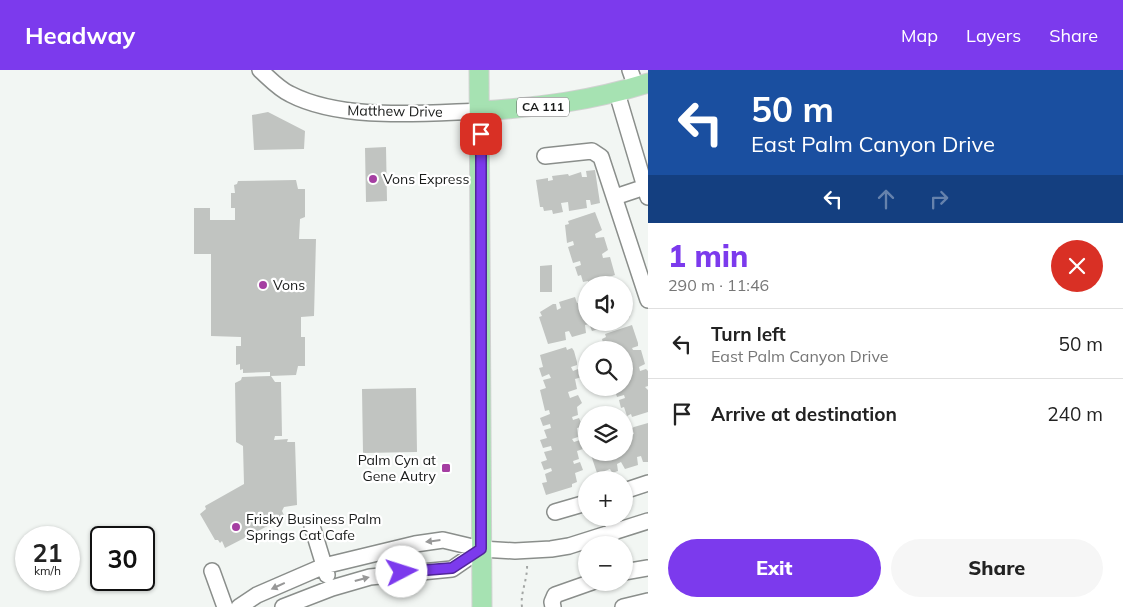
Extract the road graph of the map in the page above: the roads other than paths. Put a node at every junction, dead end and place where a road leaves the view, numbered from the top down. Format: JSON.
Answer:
{"nodes":[{"id":1,"x":260,"y":70,"type":"edge"},
{"id":2,"x":480,"y":70,"type":"edge"},
{"id":3,"x":638,"y":80,"type":"edge"},
{"id":4,"x":617,"y":93,"type":"junction"},
{"id":5,"x":481,"y":112,"type":"junction"},
{"id":6,"x":545,"y":156,"type":"dead end"},
{"id":7,"x":647,"y":192,"type":"edge"},
{"id":8,"x":615,"y":197,"type":"junction"},
{"id":9,"x":648,"y":300,"type":"edge"},
{"id":10,"x":648,"y":483,"type":"edge"},
{"id":11,"x":633,"y":488,"type":"edge"},
{"id":12,"x":578,"y":505,"type":"edge"},
{"id":13,"x":555,"y":512,"type":"dead end"},
{"id":14,"x":648,"y":521,"type":"edge"},
{"id":15,"x":633,"y":523,"type":"edge"},
{"id":16,"x":312,"y":526,"type":"dead end"},
{"id":17,"x":610,"y":526,"type":"edge"},
{"id":18,"x":481,"y":549,"type":"junction"},
{"id":19,"x":324,"y":566,"type":"junction"},
{"id":20,"x":648,"y":568,"type":"edge"},
{"id":21,"x":633,"y":570,"type":"edge"},
{"id":22,"x":212,"y":571,"type":"dead end"},
{"id":23,"x":578,"y":587,"type":"edge"},
{"id":24,"x":332,"y":588,"type":"junction"},
{"id":25,"x":648,"y":601,"type":"edge"},
{"id":26,"x":226,"y":607,"type":"edge"},
{"id":27,"x":239,"y":607,"type":"edge"},
{"id":28,"x":284,"y":607,"type":"edge"},
{"id":29,"x":482,"y":607,"type":"edge"},
{"id":30,"x":553,"y":607,"type":"edge"},
{"id":31,"x":624,"y":607,"type":"edge"}],
"edges":[{"from":1,"to":5,"type":"street","name":"Matthew Drive"},
{"from":2,"to":5,"type":"main road"},
{"from":3,"to":4,"type":"main road","number":"CA 111"},
{"from":4,"to":5,"type":"main road","number":"CA 111"},
{"from":4,"to":7,"type":"street"},
{"from":5,"to":18,"type":"main road"},
{"from":6,"to":8,"type":"street"},
{"from":7,"to":8,"type":"street"},
{"from":8,"to":9,"type":"street"},
{"from":10,"to":11,"type":"street"},
{"from":12,"to":13,"type":"street"},
{"from":14,"to":15,"type":"street"},
{"from":16,"to":19,"type":"street"},
{"from":17,"to":18,"type":"street"},
{"from":18,"to":19,"type":"street","one_way":true},
{"from":24,"to":18,"type":"street","one_way":true},
{"from":18,"to":29,"type":"main road"},
{"from":19,"to":24,"type":"street"},
{"from":19,"to":27,"type":"street","one_way":true},
{"from":20,"to":21,"type":"street"},
{"from":22,"to":26,"type":"street"},
{"from":23,"to":30,"type":"street"},
{"from":24,"to":28,"type":"street"},
{"from":25,"to":31,"type":"street"}]}
